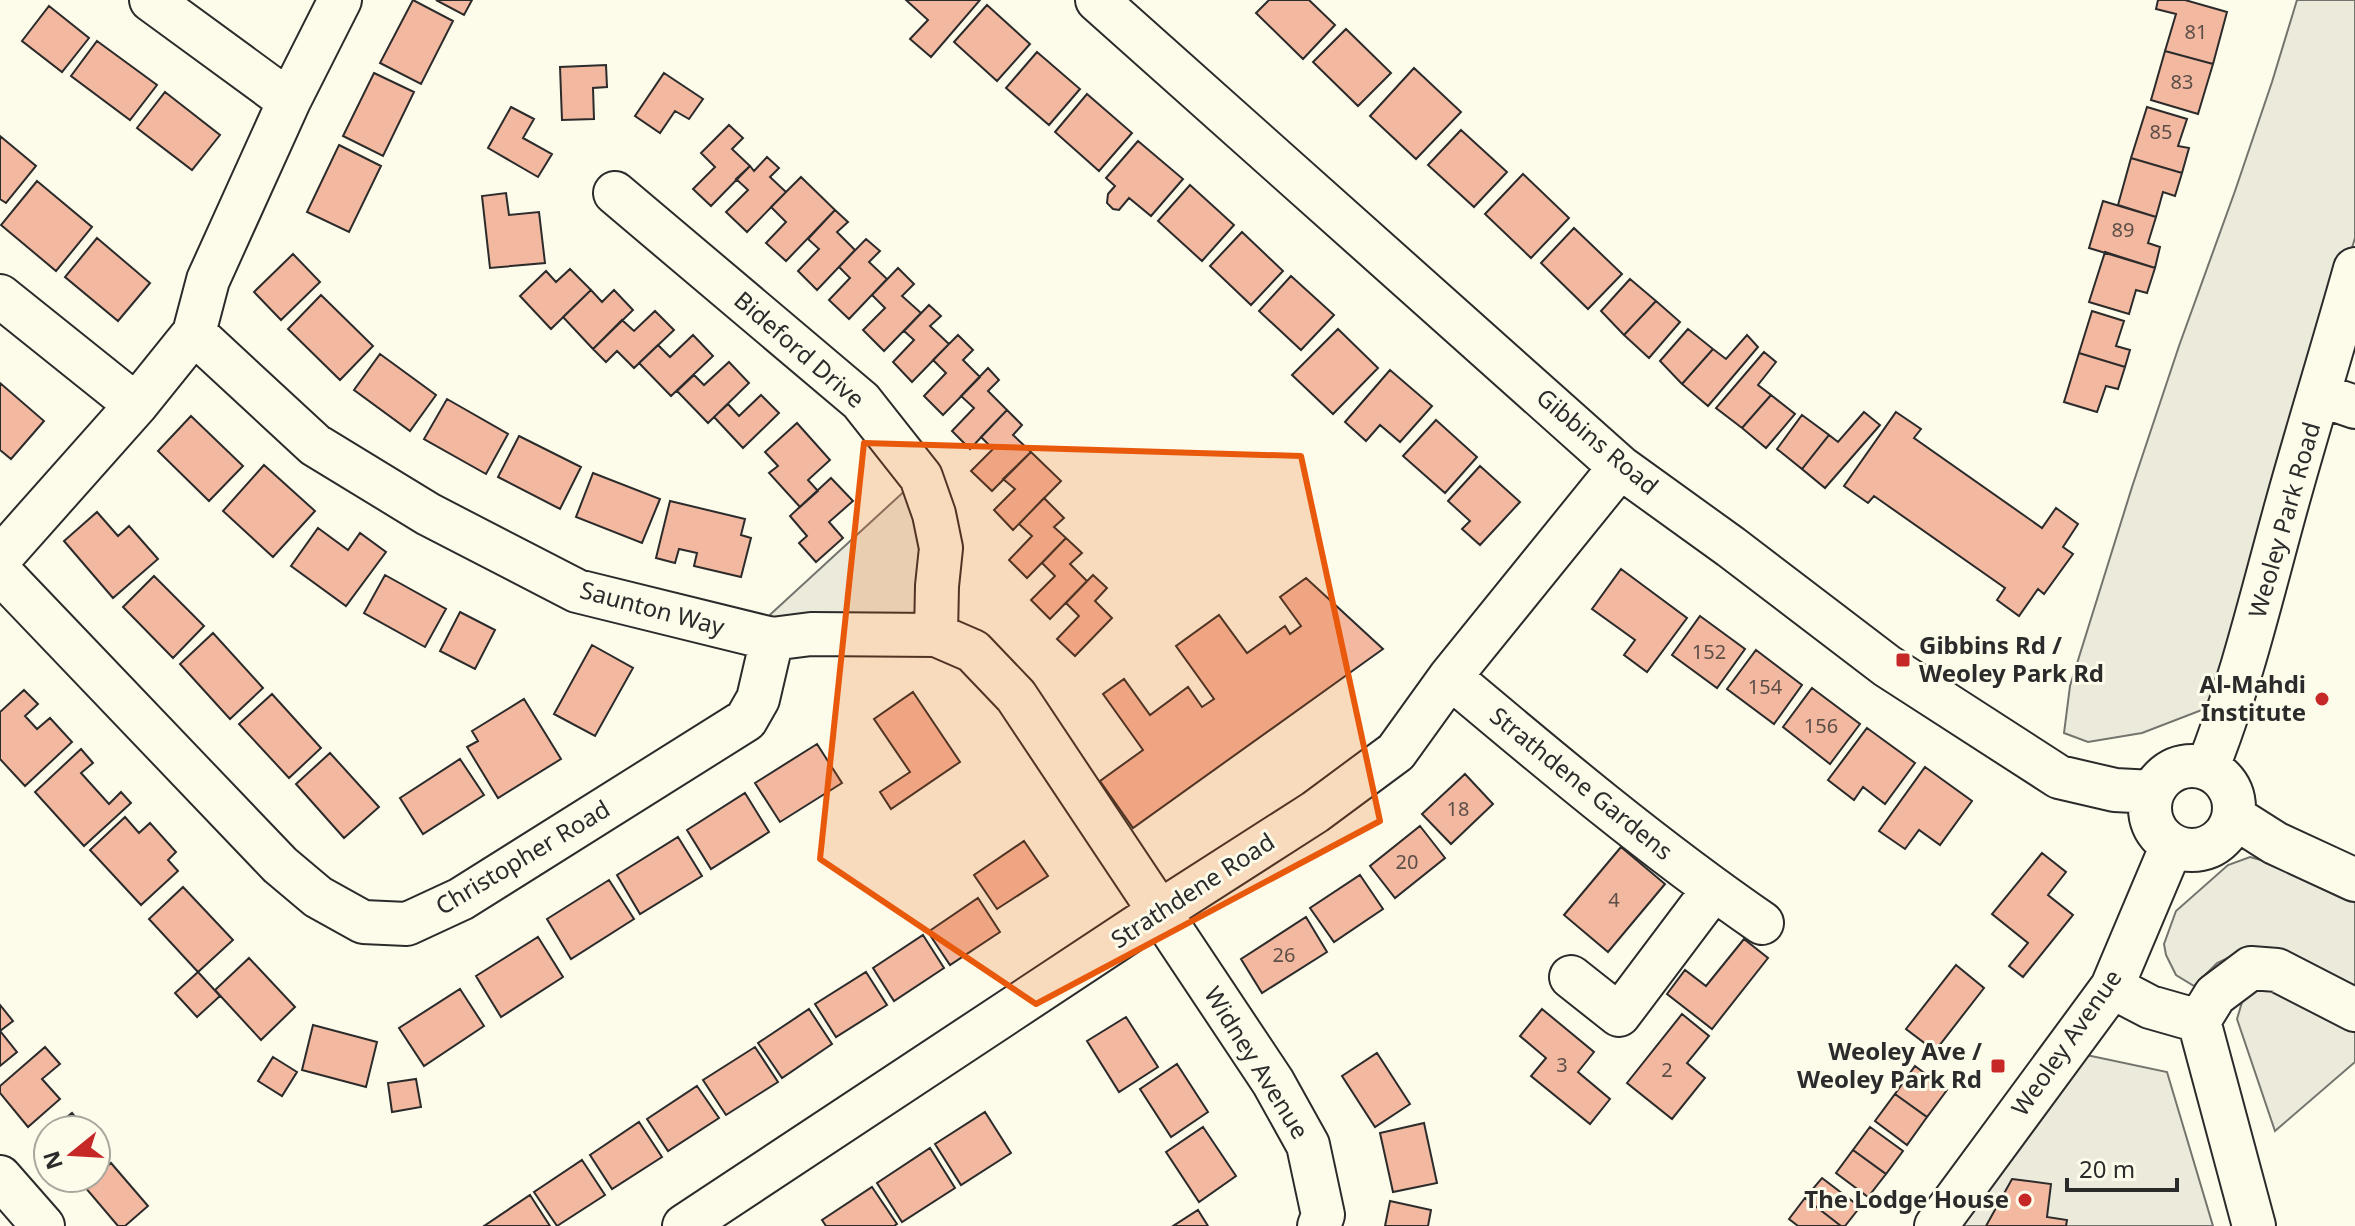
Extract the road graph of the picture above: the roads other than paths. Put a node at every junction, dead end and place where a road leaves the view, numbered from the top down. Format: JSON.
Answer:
{"nodes":[{"id":1,"x":151,"y":0,"type":"edge"},
{"id":2,"x":340,"y":0,"type":"edge"},
{"id":3,"x":1097,"y":0,"type":"edge"},
{"id":4,"x":289,"y":101,"type":"junction"},
{"id":5,"x":615,"y":193,"type":"dead end"},
{"id":6,"x":2355,"y":269,"type":"edge"},
{"id":7,"x":0,"y":296,"type":"edge"},
{"id":8,"x":194,"y":333,"type":"junction"},
{"id":9,"x":2338,"y":401,"type":"edge"},
{"id":10,"x":136,"y":405,"type":"junction"},
{"id":11,"x":1620,"y":467,"type":"junction"},
{"id":12,"x":0,"y":558,"type":"edge"},
{"id":13,"x":0,"y":572,"type":"edge"},
{"id":14,"x":936,"y":635,"type":"junction"},
{"id":15,"x":772,"y":639,"type":"junction"},
{"id":16,"x":1450,"y":677,"type":"junction"},
{"id":17,"x":2207,"y":769,"type":"junction"},
{"id":18,"x":2153,"y":792,"type":"junction"},
{"id":19,"x":2234,"y":817,"type":"junction"},
{"id":20,"x":2172,"y":845,"type":"junction"},
{"id":21,"x":2355,"y":880,"type":"edge"},
{"id":22,"x":1713,"y":890,"type":"junction"},
{"id":23,"x":1159,"y":912,"type":"junction"},
{"id":24,"x":1762,"y":923,"type":"dead end"},
{"id":25,"x":1571,"y":977,"type":"dead end"},
{"id":26,"x":2112,"y":987,"type":"junction"},
{"id":27,"x":2355,"y":1010,"type":"edge"},
{"id":28,"x":2199,"y":1021,"type":"junction"},
{"id":29,"x":0,"y":1177,"type":"edge"},
{"id":30,"x":43,"y":1226,"type":"edge"},
{"id":31,"x":684,"y":1226,"type":"edge"},
{"id":32,"x":1319,"y":1226,"type":"edge"},
{"id":33,"x":1936,"y":1226,"type":"edge"},
{"id":34,"x":2254,"y":1226,"type":"edge"}],
"edges":[{"from":1,"to":4,"type":"street"},
{"from":2,"to":4,"type":"street"},
{"from":3,"to":11,"type":"street","name":"Gibbins Road"},
{"from":4,"to":8,"type":"street"},
{"from":5,"to":14,"type":"street","name":"Bideford Drive"},
{"from":6,"to":9,"type":"street","name":"Weoley Park Road"},
{"from":7,"to":10,"type":"street"},
{"from":8,"to":10,"type":"street"},
{"from":8,"to":15,"type":"street","name":"Saunton Way"},
{"from":9,"to":17,"type":"street","name":"Weoley Park Road"},
{"from":10,"to":12,"type":"street"},
{"from":11,"to":16,"type":"street","name":"Strathdene Road"},
{"from":11,"to":18,"type":"street","name":"Gibbins Road"},
{"from":13,"to":15,"type":"street","name":"Christopher Road"},
{"from":14,"to":15,"type":"street","name":"Saunton Way"},
{"from":14,"to":23,"type":"street","name":"Saunton Way"},
{"from":16,"to":22,"type":"street","name":"Strathdene Gardens"},
{"from":16,"to":23,"type":"street","name":"Strathdene Road"},
{"from":17,"to":18,"type":"street"},
{"from":17,"to":19,"type":"street"},
{"from":18,"to":20,"type":"street"},
{"from":19,"to":20,"type":"street"},
{"from":19,"to":21,"type":"street"},
{"from":20,"to":26,"type":"street","name":"Weoley Avenue"},
{"from":22,"to":24,"type":"street","name":"Strathdene Gardens"},
{"from":22,"to":25,"type":"street"},
{"from":23,"to":31,"type":"street","name":"Strathdene Road"},
{"from":23,"to":32,"type":"street","name":"Widney Avenue"},
{"from":26,"to":28,"type":"street"},
{"from":26,"to":33,"type":"street","name":"Weoley Avenue"},
{"from":27,"to":28,"type":"street"},
{"from":28,"to":34,"type":"street"},
{"from":29,"to":30,"type":"street"}]}
